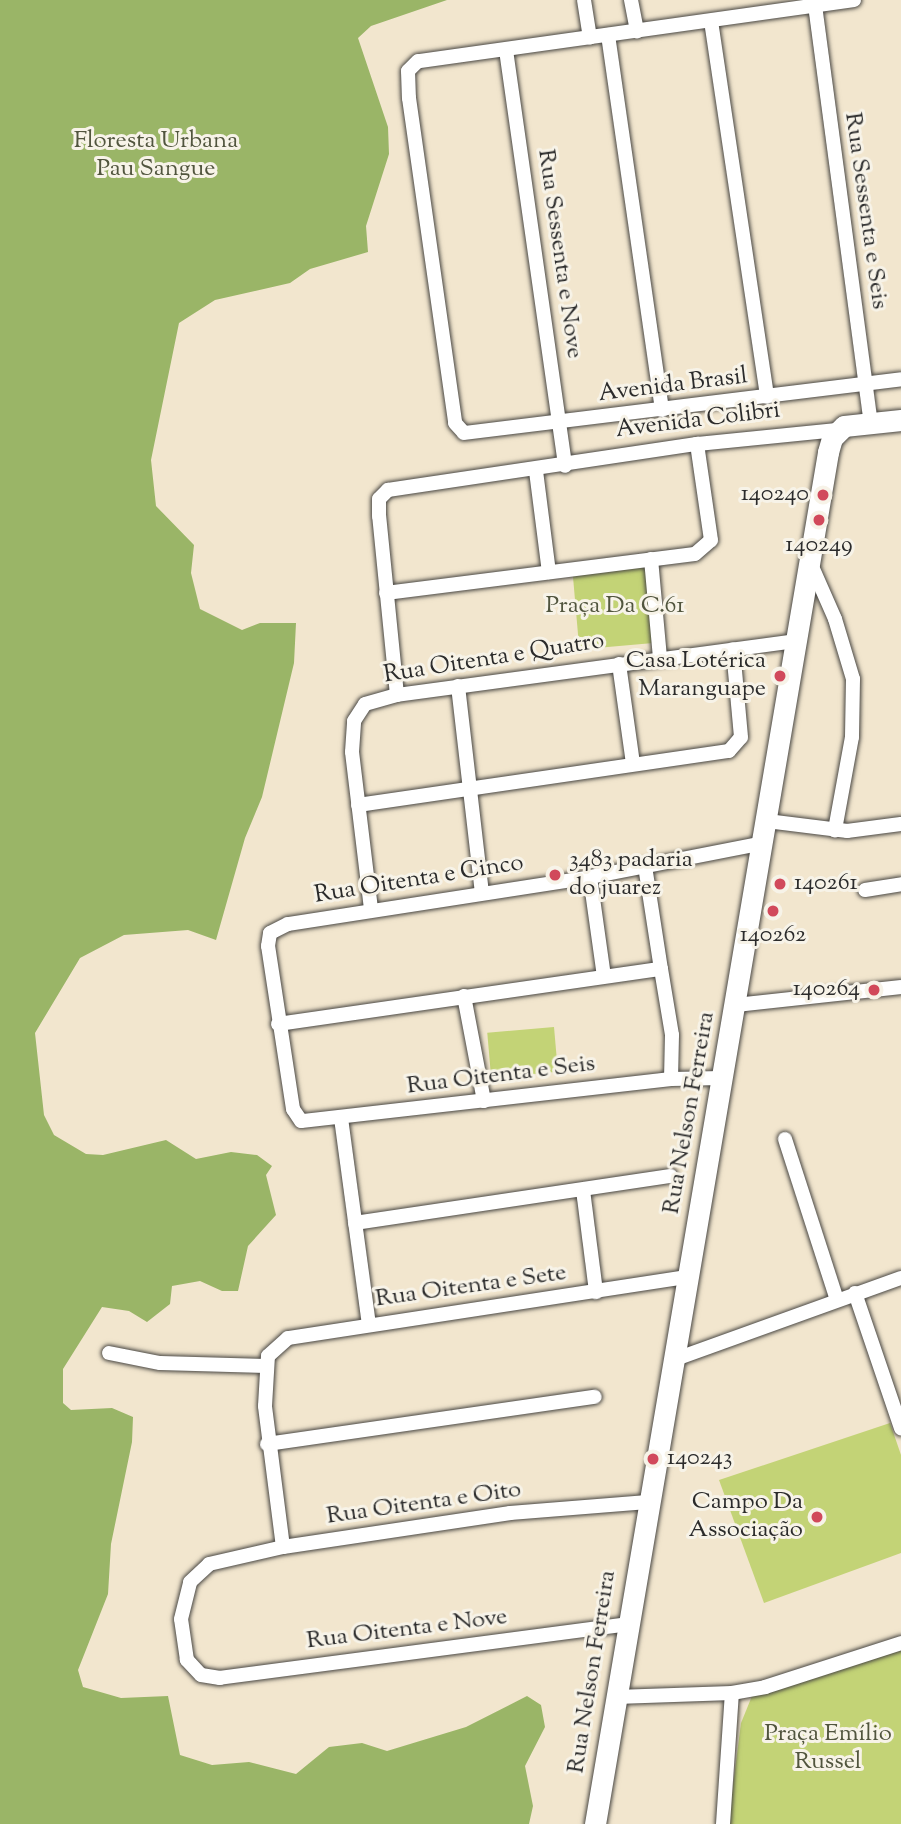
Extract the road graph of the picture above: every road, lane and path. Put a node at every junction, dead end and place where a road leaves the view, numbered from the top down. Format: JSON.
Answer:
{"nodes":[{"id":1,"x":584,"y":0,"type":"edge"},
{"id":2,"x":631,"y":0,"type":"edge"},
{"id":3,"x":855,"y":0,"type":"edge"},
{"id":4,"x":815,"y":5,"type":"junction"},
{"id":5,"x":710,"y":21,"type":"junction"},
{"id":6,"x":637,"y":31,"type":"junction"},
{"id":7,"x":608,"y":35,"type":"junction"},
{"id":8,"x":590,"y":38,"type":"junction"},
{"id":9,"x":506,"y":50,"type":"junction"},
{"id":10,"x":901,"y":379,"type":"edge"},
{"id":11,"x":866,"y":385,"type":"junction"},
{"id":12,"x":767,"y":397,"type":"junction"},
{"id":13,"x":662,"y":410,"type":"junction"},
{"id":14,"x":901,"y":420,"type":"edge"},
{"id":15,"x":561,"y":424,"type":"junction"},
{"id":16,"x":854,"y":425,"type":"junction"},
{"id":17,"x":697,"y":444,"type":"junction"},
{"id":18,"x":565,"y":466,"type":"junction"},
{"id":19,"x":536,"y":471,"type":"junction"},
{"id":20,"x":651,"y":559,"type":"junction"},
{"id":21,"x":810,"y":562,"type":"junction"},
{"id":22,"x":549,"y":572,"type":"junction"},
{"id":23,"x":386,"y":593,"type":"junction"},
{"id":24,"x":797,"y":641,"type":"junction"},
{"id":25,"x":733,"y":649,"type":"junction"},
{"id":26,"x":660,"y":658,"type":"junction"},
{"id":27,"x":619,"y":664,"type":"junction"},
{"id":28,"x":458,"y":687,"type":"junction"},
{"id":29,"x":397,"y":695,"type":"junction"},
{"id":30,"x":633,"y":764,"type":"junction"},
{"id":31,"x":470,"y":788,"type":"junction"},
{"id":32,"x":358,"y":805,"type":"junction"},
{"id":33,"x":767,"y":821,"type":"junction"},
{"id":34,"x":901,"y":824,"type":"edge"},
{"id":35,"x":835,"y":830,"type":"junction"},
{"id":36,"x":763,"y":844,"type":"junction"},
{"id":37,"x":645,"y":866,"type":"junction"},
{"id":38,"x":590,"y":877,"type":"junction"},
{"id":39,"x":901,"y":884,"type":"edge"},
{"id":40,"x":865,"y":890,"type":"dead end"},
{"id":41,"x":482,"y":892,"type":"junction"},
{"id":42,"x":371,"y":909,"type":"junction"},
{"id":43,"x":662,"y":971,"type":"junction"},
{"id":44,"x":604,"y":975,"type":"junction"},
{"id":45,"x":901,"y":987,"type":"edge"},
{"id":46,"x":464,"y":996,"type":"junction"},
{"id":47,"x":736,"y":1005,"type":"junction"},
{"id":48,"x":278,"y":1024,"type":"junction"},
{"id":49,"x":722,"y":1078,"type":"junction"},
{"id":50,"x":671,"y":1079,"type":"junction"},
{"id":51,"x":484,"y":1101,"type":"junction"},
{"id":52,"x":341,"y":1118,"type":"junction"},
{"id":53,"x":785,"y":1139,"type":"dead end"},
{"id":54,"x":671,"y":1176,"type":"dead end"},
{"id":55,"x":583,"y":1190,"type":"junction"},
{"id":56,"x":355,"y":1223,"type":"junction"},
{"id":57,"x":688,"y":1277,"type":"junction"},
{"id":58,"x":901,"y":1279,"type":"edge"},
{"id":59,"x":596,"y":1292,"type":"junction"},
{"id":60,"x":855,"y":1293,"type":"junction"},
{"id":61,"x":837,"y":1300,"type":"junction"},
{"id":62,"x":369,"y":1324,"type":"junction"},
{"id":63,"x":109,"y":1353,"type":"dead end"},
{"id":64,"x":673,"y":1360,"type":"junction"},
{"id":65,"x":267,"y":1361,"type":"junction"},
{"id":66,"x":595,"y":1397,"type":"dead end"},
{"id":67,"x":901,"y":1428,"type":"edge"},
{"id":68,"x":267,"y":1444,"type":"junction"},
{"id":69,"x":648,"y":1502,"type":"junction"},
{"id":70,"x":282,"y":1547,"type":"junction"},
{"id":71,"x":629,"y":1624,"type":"junction"},
{"id":72,"x":901,"y":1643,"type":"edge"},
{"id":73,"x":193,"y":1669,"type":"joint"},
{"id":74,"x":732,"y":1693,"type":"junction"},
{"id":75,"x":616,"y":1697,"type":"junction"},
{"id":76,"x":595,"y":1824,"type":"edge"},
{"id":77,"x":723,"y":1824,"type":"edge"}],
"edges":[{"from":1,"to":8,"type":"street"},
{"from":2,"to":6,"type":"street"},
{"from":3,"to":4,"type":"street"},
{"from":4,"to":5,"type":"street"},
{"from":4,"to":11,"type":"street","name":"Rua Sessenta e Seis"},
{"from":5,"to":6,"type":"street"},
{"from":5,"to":12,"type":"street"},
{"from":6,"to":7,"type":"street"},
{"from":7,"to":8,"type":"street"},
{"from":7,"to":13,"type":"street"},
{"from":8,"to":9,"type":"street"},
{"from":9,"to":15,"type":"street","name":"Rua Sessenta e Nove"},
{"from":9,"to":15,"type":"street","name":"Avenida Brasil"},
{"from":10,"to":11,"type":"street","name":"Avenida Brasil"},
{"from":11,"to":12,"type":"street","name":"Avenida Brasil"},
{"from":11,"to":16,"type":"street","name":"Rua Sessenta e Seis"},
{"from":12,"to":13,"type":"street","name":"Avenida Brasil"},
{"from":13,"to":15,"type":"street","name":"Avenida Brasil"},
{"from":14,"to":16,"type":"main road","name":"Avenida Colibri"},
{"from":15,"to":18,"type":"street","name":"Rua Sessenta e Nove"},
{"from":16,"to":17,"type":"street","name":"Avenida Colibri"},
{"from":16,"to":21,"type":"main road","name":"Rua Nelson Ferreira"},
{"from":17,"to":18,"type":"street","name":"Avenida Colibri"},
{"from":17,"to":20,"type":"street"},
{"from":18,"to":19,"type":"street","name":"Avenida Colibri"},
{"from":19,"to":22,"type":"street"},
{"from":19,"to":23,"type":"street","name":"Avenida Colibri"},
{"from":20,"to":22,"type":"street"},
{"from":20,"to":26,"type":"street"},
{"from":21,"to":24,"type":"main road","name":"Rua Nelson Ferreira"},
{"from":21,"to":35,"type":"street"},
{"from":22,"to":23,"type":"street"},
{"from":23,"to":29,"type":"street"},
{"from":24,"to":25,"type":"street","name":"Rua Oitenta e Quatro"},
{"from":24,"to":33,"type":"main road","name":"Rua Nelson Ferreira"},
{"from":25,"to":26,"type":"street","name":"Rua Oitenta e Quatro"},
{"from":25,"to":30,"type":"street"},
{"from":26,"to":27,"type":"street","name":"Rua Oitenta e Quatro"},
{"from":27,"to":28,"type":"street","name":"Rua Oitenta e Quatro"},
{"from":27,"to":30,"type":"street"},
{"from":28,"to":29,"type":"street","name":"Rua Oitenta e Quatro"},
{"from":28,"to":31,"type":"street"},
{"from":29,"to":32,"type":"street","name":"Rua Oitenta e Quatro"},
{"from":30,"to":31,"type":"street"},
{"from":31,"to":32,"type":"street"},
{"from":31,"to":41,"type":"street"},
{"from":32,"to":42,"type":"street","name":"Rua Oitenta e Quatro"},
{"from":33,"to":35,"type":"street"},
{"from":33,"to":36,"type":"main road","name":"Rua Nelson Ferreira"},
{"from":34,"to":35,"type":"street"},
{"from":36,"to":37,"type":"street","name":"Rua Oitenta e Cinco"},
{"from":36,"to":47,"type":"main road","name":"Rua Nelson Ferreira"},
{"from":37,"to":38,"type":"street","name":"Rua Oitenta e Cinco"},
{"from":37,"to":43,"type":"street"},
{"from":38,"to":41,"type":"street","name":"Rua Oitenta e Cinco"},
{"from":38,"to":44,"type":"street"},
{"from":39,"to":40,"type":"street"},
{"from":41,"to":42,"type":"street","name":"Rua Oitenta e Cinco"},
{"from":42,"to":48,"type":"street","name":"Rua Oitenta e Cinco"},
{"from":43,"to":44,"type":"street"},
{"from":43,"to":50,"type":"street"},
{"from":44,"to":46,"type":"street"},
{"from":45,"to":47,"type":"street"},
{"from":46,"to":48,"type":"street"},
{"from":46,"to":51,"type":"street"},
{"from":47,"to":49,"type":"main road","name":"Rua Nelson Ferreira"},
{"from":48,"to":52,"type":"street","name":"Rua Oitenta e Seis"},
{"from":49,"to":50,"type":"street","name":"Rua Oitenta e Seis"},
{"from":49,"to":57,"type":"main road","name":"Rua Nelson Ferreira"},
{"from":50,"to":51,"type":"street","name":"Rua Oitenta e Seis"},
{"from":51,"to":52,"type":"street","name":"Rua Oitenta e Seis"},
{"from":52,"to":56,"type":"street"},
{"from":53,"to":61,"type":"street"},
{"from":54,"to":55,"type":"street"},
{"from":55,"to":56,"type":"street"},
{"from":55,"to":59,"type":"street"},
{"from":56,"to":62,"type":"street"},
{"from":57,"to":59,"type":"street","name":"Rua Oitenta e Sete"},
{"from":57,"to":64,"type":"main road","name":"Rua Nelson Ferreira"},
{"from":58,"to":60,"type":"street"},
{"from":59,"to":62,"type":"street","name":"Rua Oitenta e Sete"},
{"from":60,"to":61,"type":"street"},
{"from":60,"to":67,"type":"street"},
{"from":61,"to":64,"type":"street"},
{"from":62,"to":65,"type":"street","name":"Rua Oitenta e Sete"},
{"from":63,"to":65,"type":"street"},
{"from":64,"to":69,"type":"main road","name":"Rua Nelson Ferreira"},
{"from":65,"to":68,"type":"street"},
{"from":66,"to":68,"type":"street"},
{"from":68,"to":70,"type":"street"},
{"from":69,"to":70,"type":"street","name":"Rua Oitenta e Oito"},
{"from":69,"to":71,"type":"main road","name":"Rua Nelson Ferreira"},
{"from":70,"to":73,"type":"street","name":"Rua Oitenta e Oito"},
{"from":71,"to":73,"type":"street","name":"Rua Oitenta e Nove"},
{"from":71,"to":75,"type":"main road","name":"Rua Nelson Ferreira"},
{"from":72,"to":74,"type":"street"},
{"from":74,"to":75,"type":"street"},
{"from":74,"to":77,"type":"street"},
{"from":75,"to":76,"type":"main road","name":"Rua Nelson Ferreira"}]}
